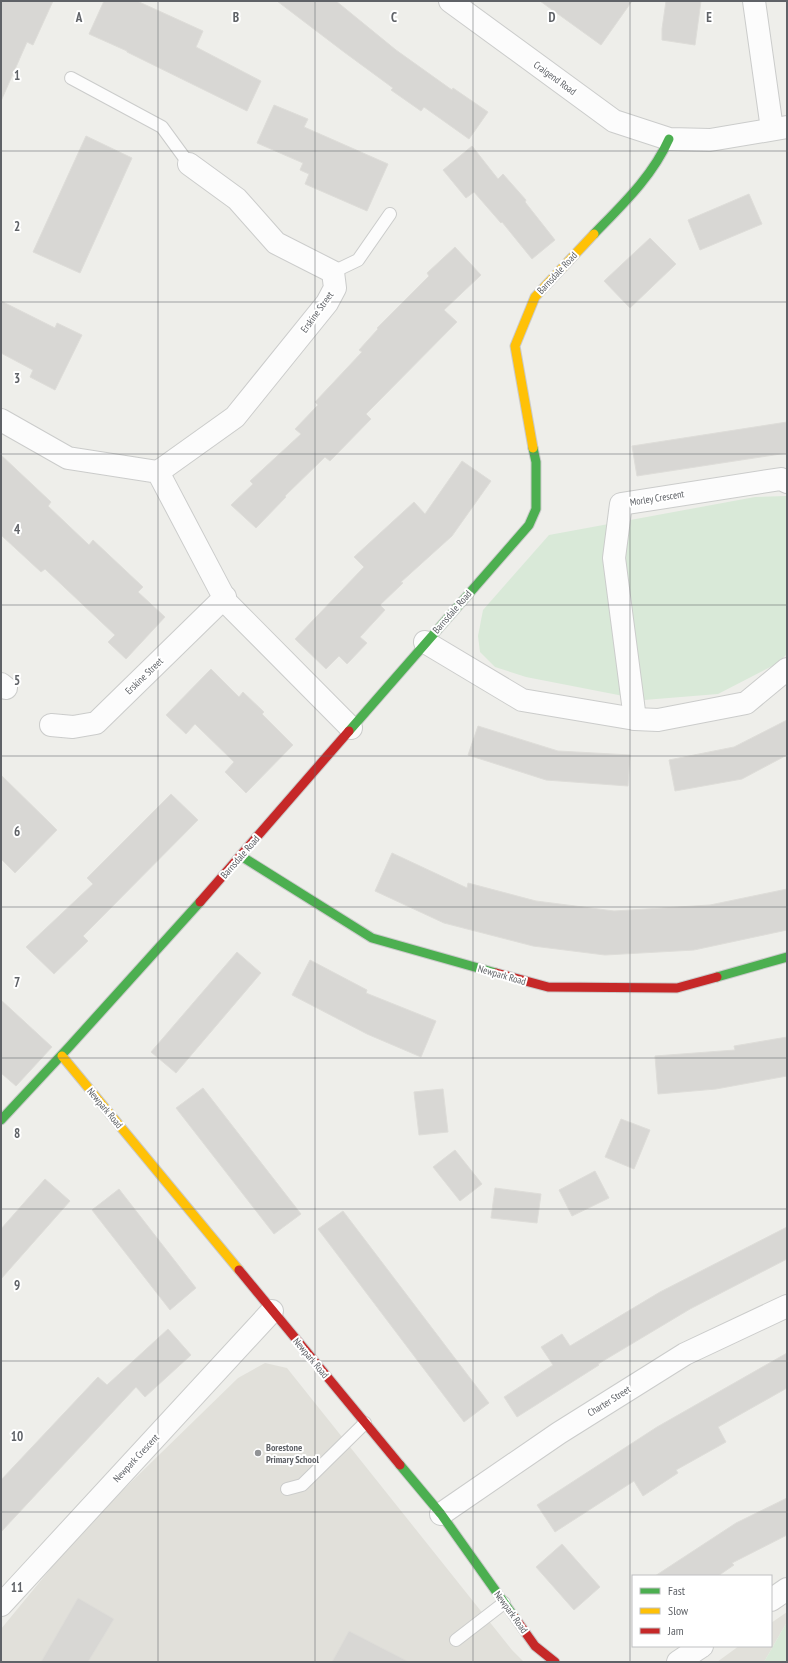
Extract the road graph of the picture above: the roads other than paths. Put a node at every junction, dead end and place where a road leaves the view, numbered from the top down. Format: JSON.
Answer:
{"nodes":[{"id":1,"x":450,"y":1,"type":"edge"},
{"id":2,"x":754,"y":1,"type":"edge"},
{"id":3,"x":71,"y":78,"type":"dead end"},
{"id":4,"x":780,"y":128,"type":"edge"},
{"id":5,"x":669,"y":138,"type":"junction"},
{"id":6,"x":189,"y":164,"type":"joint"},
{"id":7,"x":390,"y":214,"type":"dead end"},
{"id":8,"x":333,"y":272,"type":"junction"},
{"id":9,"x":1,"y":420,"type":"edge"},
{"id":10,"x":158,"y":472,"type":"junction"},
{"id":11,"x":787,"y":482,"type":"edge"},
{"id":12,"x":225,"y":597,"type":"junction"},
{"id":13,"x":426,"y":642,"type":"junction"},
{"id":14,"x":787,"y":669,"type":"edge"},
{"id":15,"x":635,"y":719,"type":"junction"},
{"id":16,"x":51,"y":725,"type":"dead end"},
{"id":17,"x":351,"y":728,"type":"junction"},
{"id":18,"x":241,"y":856,"type":"junction"},
{"id":19,"x":787,"y":957,"type":"edge"},
{"id":20,"x":62,"y":1056,"type":"junction"},
{"id":21,"x":1,"y":1120,"type":"edge"},
{"id":22,"x":787,"y":1306,"type":"edge"},
{"id":23,"x":272,"y":1311,"type":"junction"},
{"id":24,"x":365,"y":1423,"type":"junction"},
{"id":25,"x":287,"y":1489,"type":"dead end"},
{"id":26,"x":441,"y":1514,"type":"junction"},
{"id":27,"x":787,"y":1589,"type":"edge"},
{"id":28,"x":772,"y":1599,"type":"edge"},
{"id":29,"x":504,"y":1603,"type":"junction"},
{"id":30,"x":1,"y":1605,"type":"edge"},
{"id":31,"x":456,"y":1640,"type":"dead end"},
{"id":32,"x":700,"y":1647,"type":"edge"},
{"id":33,"x":555,"y":1662,"type":"edge"},
{"id":34,"x":678,"y":1662,"type":"edge"}],
"edges":[{"from":1,"to":5,"type":"street","name":"Craigend Road"},
{"from":2,"to":4,"type":"street"},
{"from":3,"to":6,"type":"lane"},
{"from":4,"to":5,"type":"street"},
{"from":5,"to":13,"type":"street","name":"Barnsdale Road"},
{"from":6,"to":8,"type":"street"},
{"from":7,"to":8,"type":"lane"},
{"from":8,"to":10,"type":"street","name":"Erskine Street"},
{"from":9,"to":10,"type":"street"},
{"from":10,"to":12,"type":"street"},
{"from":11,"to":15,"type":"street","name":"Morley Crescent"},
{"from":12,"to":16,"type":"street","name":"Erskine Street"},
{"from":12,"to":17,"type":"street"},
{"from":13,"to":15,"type":"street"},
{"from":13,"to":17,"type":"street","name":"Barnsdale Road"},
{"from":14,"to":15,"type":"street"},
{"from":17,"to":18,"type":"street","name":"Barnsdale Road"},
{"from":18,"to":19,"type":"street","name":"Newpark Road"},
{"from":18,"to":20,"type":"street","name":"Barnsdale Road"},
{"from":20,"to":21,"type":"street","name":"Barnsdale Road"},
{"from":20,"to":23,"type":"street","name":"Newpark Road"},
{"from":22,"to":26,"type":"street","name":"Charter Street"},
{"from":23,"to":24,"type":"street","name":"Newpark Road"},
{"from":23,"to":30,"type":"street","name":"Newpark Crescent"},
{"from":24,"to":25,"type":"lane"},
{"from":24,"to":26,"type":"street","name":"Newpark Road"},
{"from":26,"to":29,"type":"street","name":"Newpark Road"},
{"from":27,"to":28,"type":"street"},
{"from":29,"to":31,"type":"lane"},
{"from":29,"to":33,"type":"street","name":"Newpark Road"},
{"from":32,"to":34,"type":"street"}]}
